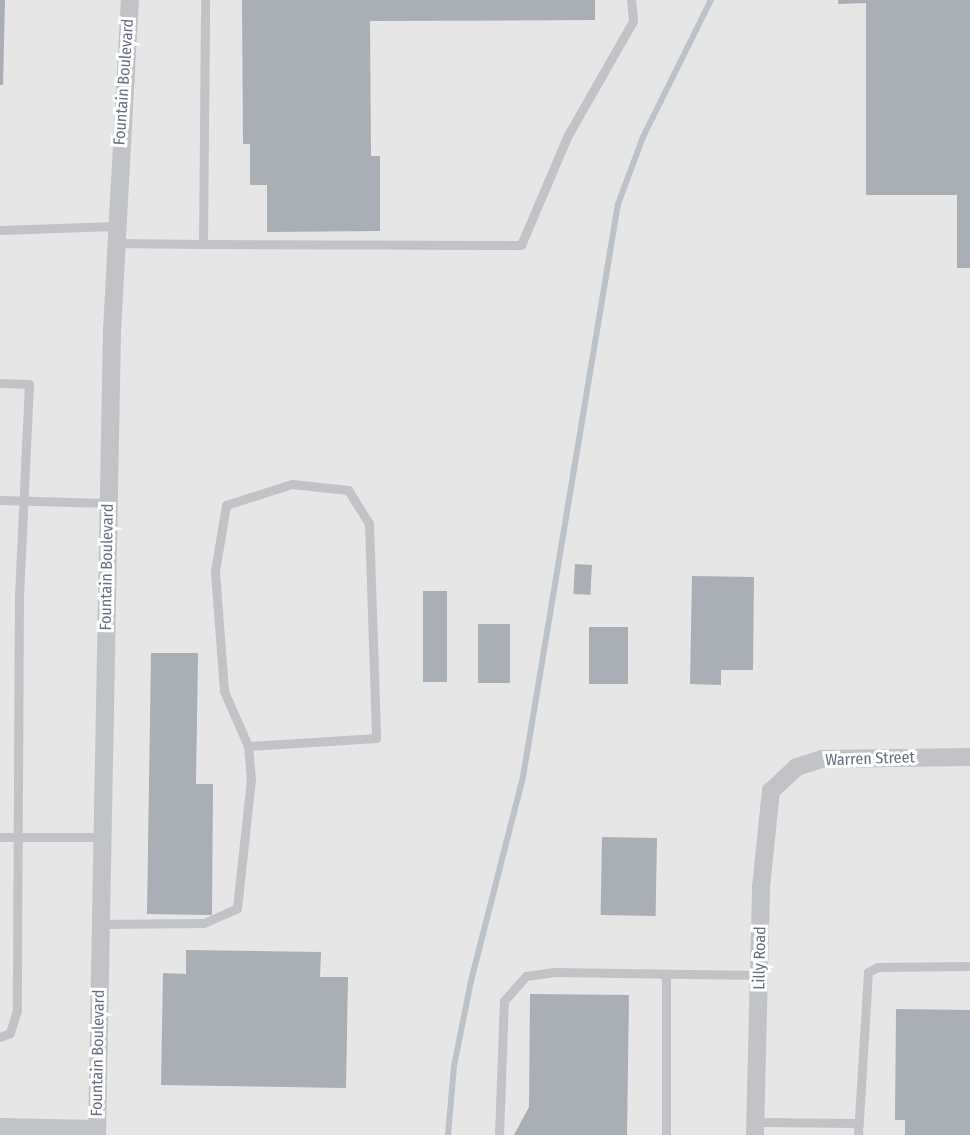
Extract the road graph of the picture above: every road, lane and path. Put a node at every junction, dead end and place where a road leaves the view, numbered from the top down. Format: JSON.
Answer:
{"nodes":[{"id":1,"x":130,"y":0,"type":"edge"},
{"id":2,"x":205,"y":0,"type":"edge"},
{"id":3,"x":631,"y":0,"type":"edge"},
{"id":4,"x":0,"y":230,"type":"edge"},
{"id":5,"x":115,"y":234,"type":"junction"},
{"id":6,"x":203,"y":244,"type":"junction"},
{"id":7,"x":0,"y":383,"type":"edge"},
{"id":8,"x":0,"y":500,"type":"edge"},
{"id":9,"x":27,"y":501,"type":"junction"},
{"id":10,"x":108,"y":503,"type":"junction"},
{"id":11,"x":248,"y":746,"type":"junction"},
{"id":12,"x":970,"y":757,"type":"edge"},
{"id":13,"x":777,"y":783,"type":"joint"},
{"id":14,"x":0,"y":837,"type":"edge"},
{"id":15,"x":16,"y":837,"type":"junction"},
{"id":16,"x":102,"y":837,"type":"junction"},
{"id":17,"x":100,"y":924,"type":"junction"},
{"id":18,"x":968,"y":966,"type":"dead end"},
{"id":19,"x":666,"y":974,"type":"junction"},
{"id":20,"x":759,"y":975,"type":"junction"},
{"id":21,"x":0,"y":1037,"type":"edge"},
{"id":22,"x":858,"y":1123,"type":"junction"},
{"id":23,"x":0,"y":1127,"type":"edge"},
{"id":24,"x":755,"y":1128,"type":"edge"},
{"id":25,"x":97,"y":1132,"type":"edge"},
{"id":26,"x":499,"y":1135,"type":"edge"},
{"id":27,"x":666,"y":1135,"type":"edge"},
{"id":28,"x":858,"y":1135,"type":"edge"}],
"edges":[{"from":1,"to":5,"type":"street","name":"Fountain Boulevard"},
{"from":2,"to":6,"type":"lane"},
{"from":3,"to":6,"type":"lane"},
{"from":4,"to":5,"type":"lane"},
{"from":5,"to":6,"type":"lane"},
{"from":5,"to":10,"type":"street","name":"Fountain Boulevard"},
{"from":7,"to":9,"type":"lane"},
{"from":8,"to":9,"type":"lane"},
{"from":9,"to":10,"type":"lane"},
{"from":9,"to":15,"type":"lane"},
{"from":10,"to":16,"type":"street","name":"Fountain Boulevard"},
{"from":11,"to":11,"type":"lane"},
{"from":11,"to":17,"type":"lane"},
{"from":12,"to":13,"type":"street","name":"Warren Street"},
{"from":13,"to":20,"type":"street","name":"Lilly Road"},
{"from":14,"to":15,"type":"lane"},
{"from":15,"to":16,"type":"lane"},
{"from":15,"to":21,"type":"lane"},
{"from":16,"to":17,"type":"street","name":"Fountain Boulevard"},
{"from":17,"to":25,"type":"street","name":"Fountain Boulevard"},
{"from":18,"to":22,"type":"lane"},
{"from":19,"to":20,"type":"lane"},
{"from":19,"to":26,"type":"lane"},
{"from":19,"to":27,"type":"lane"},
{"from":20,"to":24,"type":"street","name":"Lilly Road"},
{"from":22,"to":24,"type":"lane"},
{"from":22,"to":28,"type":"lane"},
{"from":23,"to":25,"type":"street"}]}
